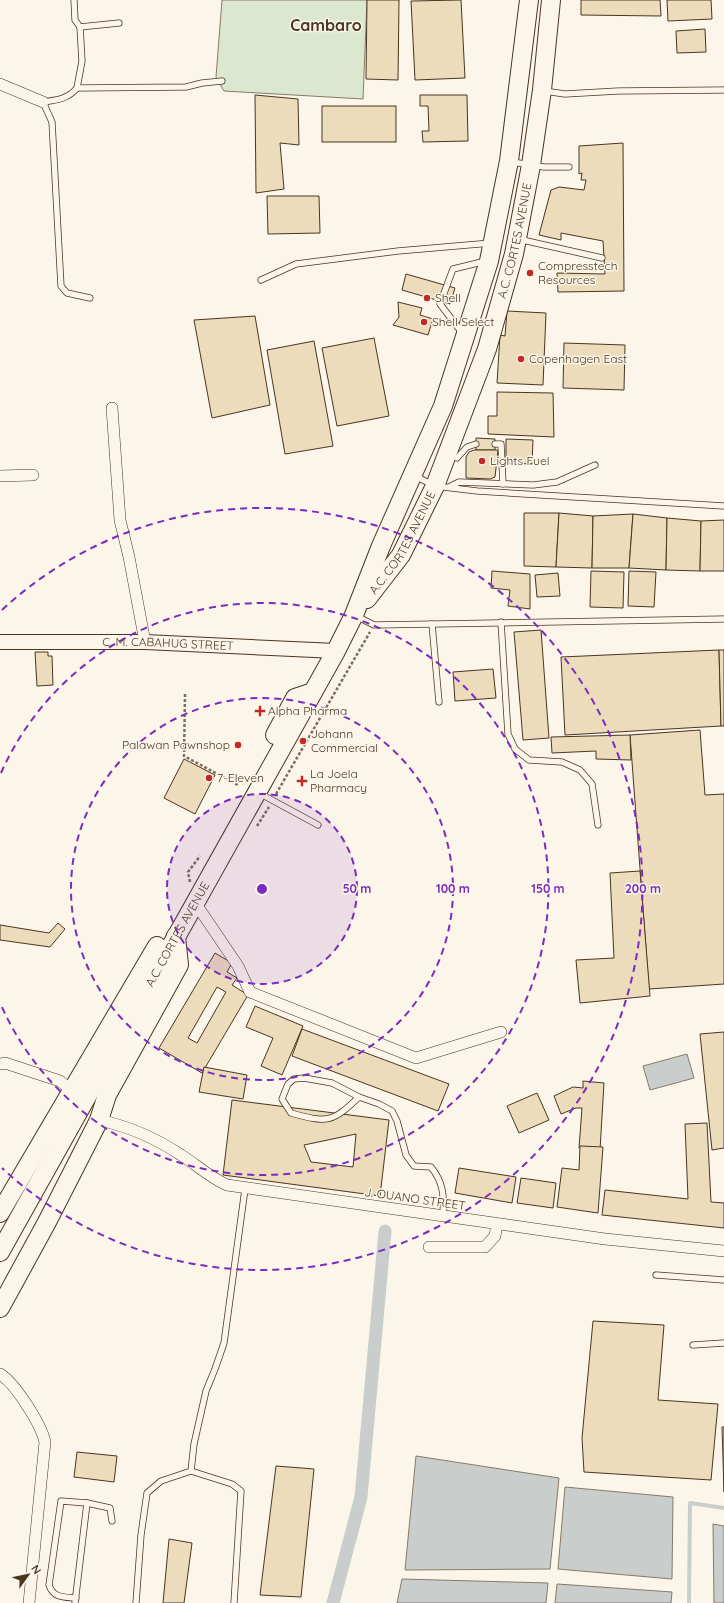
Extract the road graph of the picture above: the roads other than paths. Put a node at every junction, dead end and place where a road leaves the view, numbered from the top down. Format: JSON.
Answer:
{"nodes":[{"id":1,"x":74,"y":0,"type":"edge"},
{"id":2,"x":529,"y":0,"type":"edge"},
{"id":3,"x":550,"y":0,"type":"edge"},
{"id":4,"x":119,"y":23,"type":"dead end"},
{"id":5,"x":80,"y":27,"type":"junction"},
{"id":6,"x":222,"y":81,"type":"dead end"},
{"id":7,"x":0,"y":84,"type":"edge"},
{"id":8,"x":77,"y":88,"type":"junction"},
{"id":9,"x":542,"y":90,"type":"junction"},
{"id":10,"x":724,"y":90,"type":"edge"},
{"id":11,"x":43,"y":102,"type":"junction"},
{"id":12,"x":509,"y":161,"type":"junction"},
{"id":13,"x":531,"y":165,"type":"junction"},
{"id":14,"x":569,"y":167,"type":"dead end"},
{"id":15,"x":518,"y":238,"type":"junction"},
{"id":16,"x":493,"y":242,"type":"junction"},
{"id":17,"x":602,"y":258,"type":"dead end"},
{"id":18,"x":489,"y":261,"type":"junction"},
{"id":19,"x":261,"y":280,"type":"dead end"},
{"id":20,"x":90,"y":298,"type":"dead end"},
{"id":21,"x":465,"y":338,"type":"junction"},
{"id":22,"x":112,"y":408,"type":"dead end"},
{"id":23,"x":476,"y":444,"type":"dead end"},
{"id":24,"x":495,"y":444,"type":"dead end"},
{"id":25,"x":447,"y":455,"type":"junction"},
{"id":26,"x":595,"y":464,"type":"dead end"},
{"id":27,"x":33,"y":475,"type":"dead end"},
{"id":28,"x":414,"y":475,"type":"junction"},
{"id":29,"x":0,"y":476,"type":"edge"},
{"id":30,"x":503,"y":484,"type":"junction"},
{"id":31,"x":442,"y":486,"type":"junction"},
{"id":32,"x":724,"y":506,"type":"edge"},
{"id":33,"x":354,"y":615,"type":"junction"},
{"id":34,"x":724,"y":619,"type":"edge"},
{"id":35,"x":502,"y":622,"type":"junction"},
{"id":36,"x":432,"y":624,"type":"junction"},
{"id":37,"x":0,"y":642,"type":"edge"},
{"id":38,"x":145,"y":642,"type":"junction"},
{"id":39,"x":336,"y":651,"type":"junction"},
{"id":40,"x":313,"y":692,"type":"junction"},
{"id":41,"x":440,"y":702,"type":"dead end"},
{"id":42,"x":257,"y":792,"type":"junction"},
{"id":43,"x":318,"y":825,"type":"dead end"},
{"id":44,"x":598,"y":825,"type":"dead end"},
{"id":45,"x":193,"y":895,"type":"junction"},
{"id":46,"x":176,"y":936,"type":"junction"},
{"id":47,"x":501,"y":1032,"type":"dead end"},
{"id":48,"x":0,"y":1064,"type":"edge"},
{"id":49,"x":72,"y":1091,"type":"junction"},
{"id":50,"x":359,"y":1097,"type":"junction"},
{"id":51,"x":99,"y":1120,"type":"junction"},
{"id":52,"x":245,"y":1189,"type":"junction"},
{"id":53,"x":0,"y":1213,"type":"edge"},
{"id":54,"x":443,"y":1216,"type":"junction"},
{"id":55,"x":497,"y":1224,"type":"junction"},
{"id":56,"x":429,"y":1247,"type":"dead end"},
{"id":57,"x":724,"y":1251,"type":"edge"},
{"id":58,"x":0,"y":1252,"type":"edge"},
{"id":59,"x":656,"y":1275,"type":"dead end"},
{"id":60,"x":724,"y":1280,"type":"edge"},
{"id":61,"x":0,"y":1308,"type":"edge"},
{"id":62,"x":724,"y":1343,"type":"edge"},
{"id":63,"x":693,"y":1345,"type":"dead end"},
{"id":64,"x":0,"y":1374,"type":"edge"},
{"id":65,"x":191,"y":1471,"type":"junction"},
{"id":66,"x":87,"y":1502,"type":"junction"},
{"id":67,"x":112,"y":1521,"type":"dead end"},
{"id":68,"x":76,"y":1601,"type":"edge"},
{"id":69,"x":29,"y":1603,"type":"edge"},
{"id":70,"x":136,"y":1603,"type":"edge"},
{"id":71,"x":234,"y":1603,"type":"edge"}],
"edges":[{"from":1,"to":5,"type":"lane"},
{"from":2,"to":12,"type":"main road","name":"A.C. CORTES AVENUE"},
{"from":3,"to":9,"type":"main road","name":"A.C. CORTES AVENUE"},
{"from":4,"to":5,"type":"lane"},
{"from":5,"to":8,"type":"lane"},
{"from":6,"to":8,"type":"lane"},
{"from":7,"to":11,"type":"street"},
{"from":8,"to":11,"type":"lane"},
{"from":9,"to":10,"type":"lane"},
{"from":9,"to":13,"type":"main road","name":"A.C. CORTES AVENUE"},
{"from":11,"to":20,"type":"lane"},
{"from":12,"to":13,"type":"lane"},
{"from":12,"to":16,"type":"main road","name":"A.C. CORTES AVENUE"},
{"from":13,"to":14,"type":"lane"},
{"from":13,"to":15,"type":"main road","name":"A.C. CORTES AVENUE"},
{"from":15,"to":17,"type":"lane"},
{"from":15,"to":25,"type":"main road","name":"A.C. CORTES AVENUE"},
{"from":16,"to":18,"type":"main road","name":"A.C. CORTES AVENUE"},
{"from":16,"to":19,"type":"lane"},
{"from":18,"to":21,"type":"main road","name":"A.C. CORTES AVENUE"},
{"from":18,"to":21,"type":"lane"},
{"from":21,"to":28,"type":"main road","name":"A.C. CORTES AVENUE"},
{"from":22,"to":38,"type":"street"},
{"from":23,"to":25,"type":"lane"},
{"from":24,"to":30,"type":"lane"},
{"from":25,"to":31,"type":"main road","name":"A.C. CORTES AVENUE"},
{"from":26,"to":30,"type":"lane"},
{"from":27,"to":29,"type":"street"},
{"from":28,"to":31,"type":"lane"},
{"from":28,"to":33,"type":"main road","name":"A.C. CORTES AVENUE"},
{"from":30,"to":31,"type":"lane"},
{"from":31,"to":32,"type":"lane"},
{"from":31,"to":33,"type":"main road","name":"A.C. CORTES AVENUE"},
{"from":33,"to":36,"type":"lane"},
{"from":33,"to":39,"type":"main road","name":"A.C. CORTES AVENUE"},
{"from":34,"to":35,"type":"lane"},
{"from":35,"to":36,"type":"lane"},
{"from":35,"to":44,"type":"lane"},
{"from":36,"to":41,"type":"lane"},
{"from":37,"to":38,"type":"street","name":"C. M. CABAHUG STREET"},
{"from":38,"to":39,"type":"street","name":"C. M. CABAHUG STREET"},
{"from":39,"to":40,"type":"main road","name":"A.C. CORTES AVENUE"},
{"from":40,"to":42,"type":"main road","name":"A.C. CORTES AVENUE"},
{"from":40,"to":45,"type":"main road"},
{"from":42,"to":43,"type":"lane"},
{"from":42,"to":45,"type":"main road","name":"A.C. CORTES AVENUE"},
{"from":45,"to":46,"type":"main road","name":"A.C. CORTES AVENUE"},
{"from":45,"to":47,"type":"street"},
{"from":45,"to":49,"type":"main road"},
{"from":46,"to":51,"type":"main road"},
{"from":46,"to":58,"type":"main road","name":"A.C. CORTES AVENUE"},
{"from":48,"to":49,"type":"street"},
{"from":49,"to":53,"type":"main road"},
{"from":50,"to":50,"type":"lane"},
{"from":50,"to":54,"type":"lane"},
{"from":51,"to":52,"type":"street","name":"J. OUANO STREET"},
{"from":51,"to":61,"type":"main road"},
{"from":52,"to":54,"type":"street","name":"J. OUANO STREET"},
{"from":52,"to":65,"type":"lane"},
{"from":54,"to":55,"type":"street","name":"J. OUANO STREET"},
{"from":55,"to":56,"type":"street"},
{"from":55,"to":57,"type":"street","name":"J. OUANO STREET"},
{"from":59,"to":60,"type":"lane"},
{"from":62,"to":63,"type":"lane"},
{"from":64,"to":69,"type":"street"},
{"from":65,"to":70,"type":"lane"},
{"from":65,"to":71,"type":"lane"},
{"from":66,"to":67,"type":"lane"},
{"from":66,"to":68,"type":"lane"},
{"from":66,"to":68,"type":"lane"}]}
